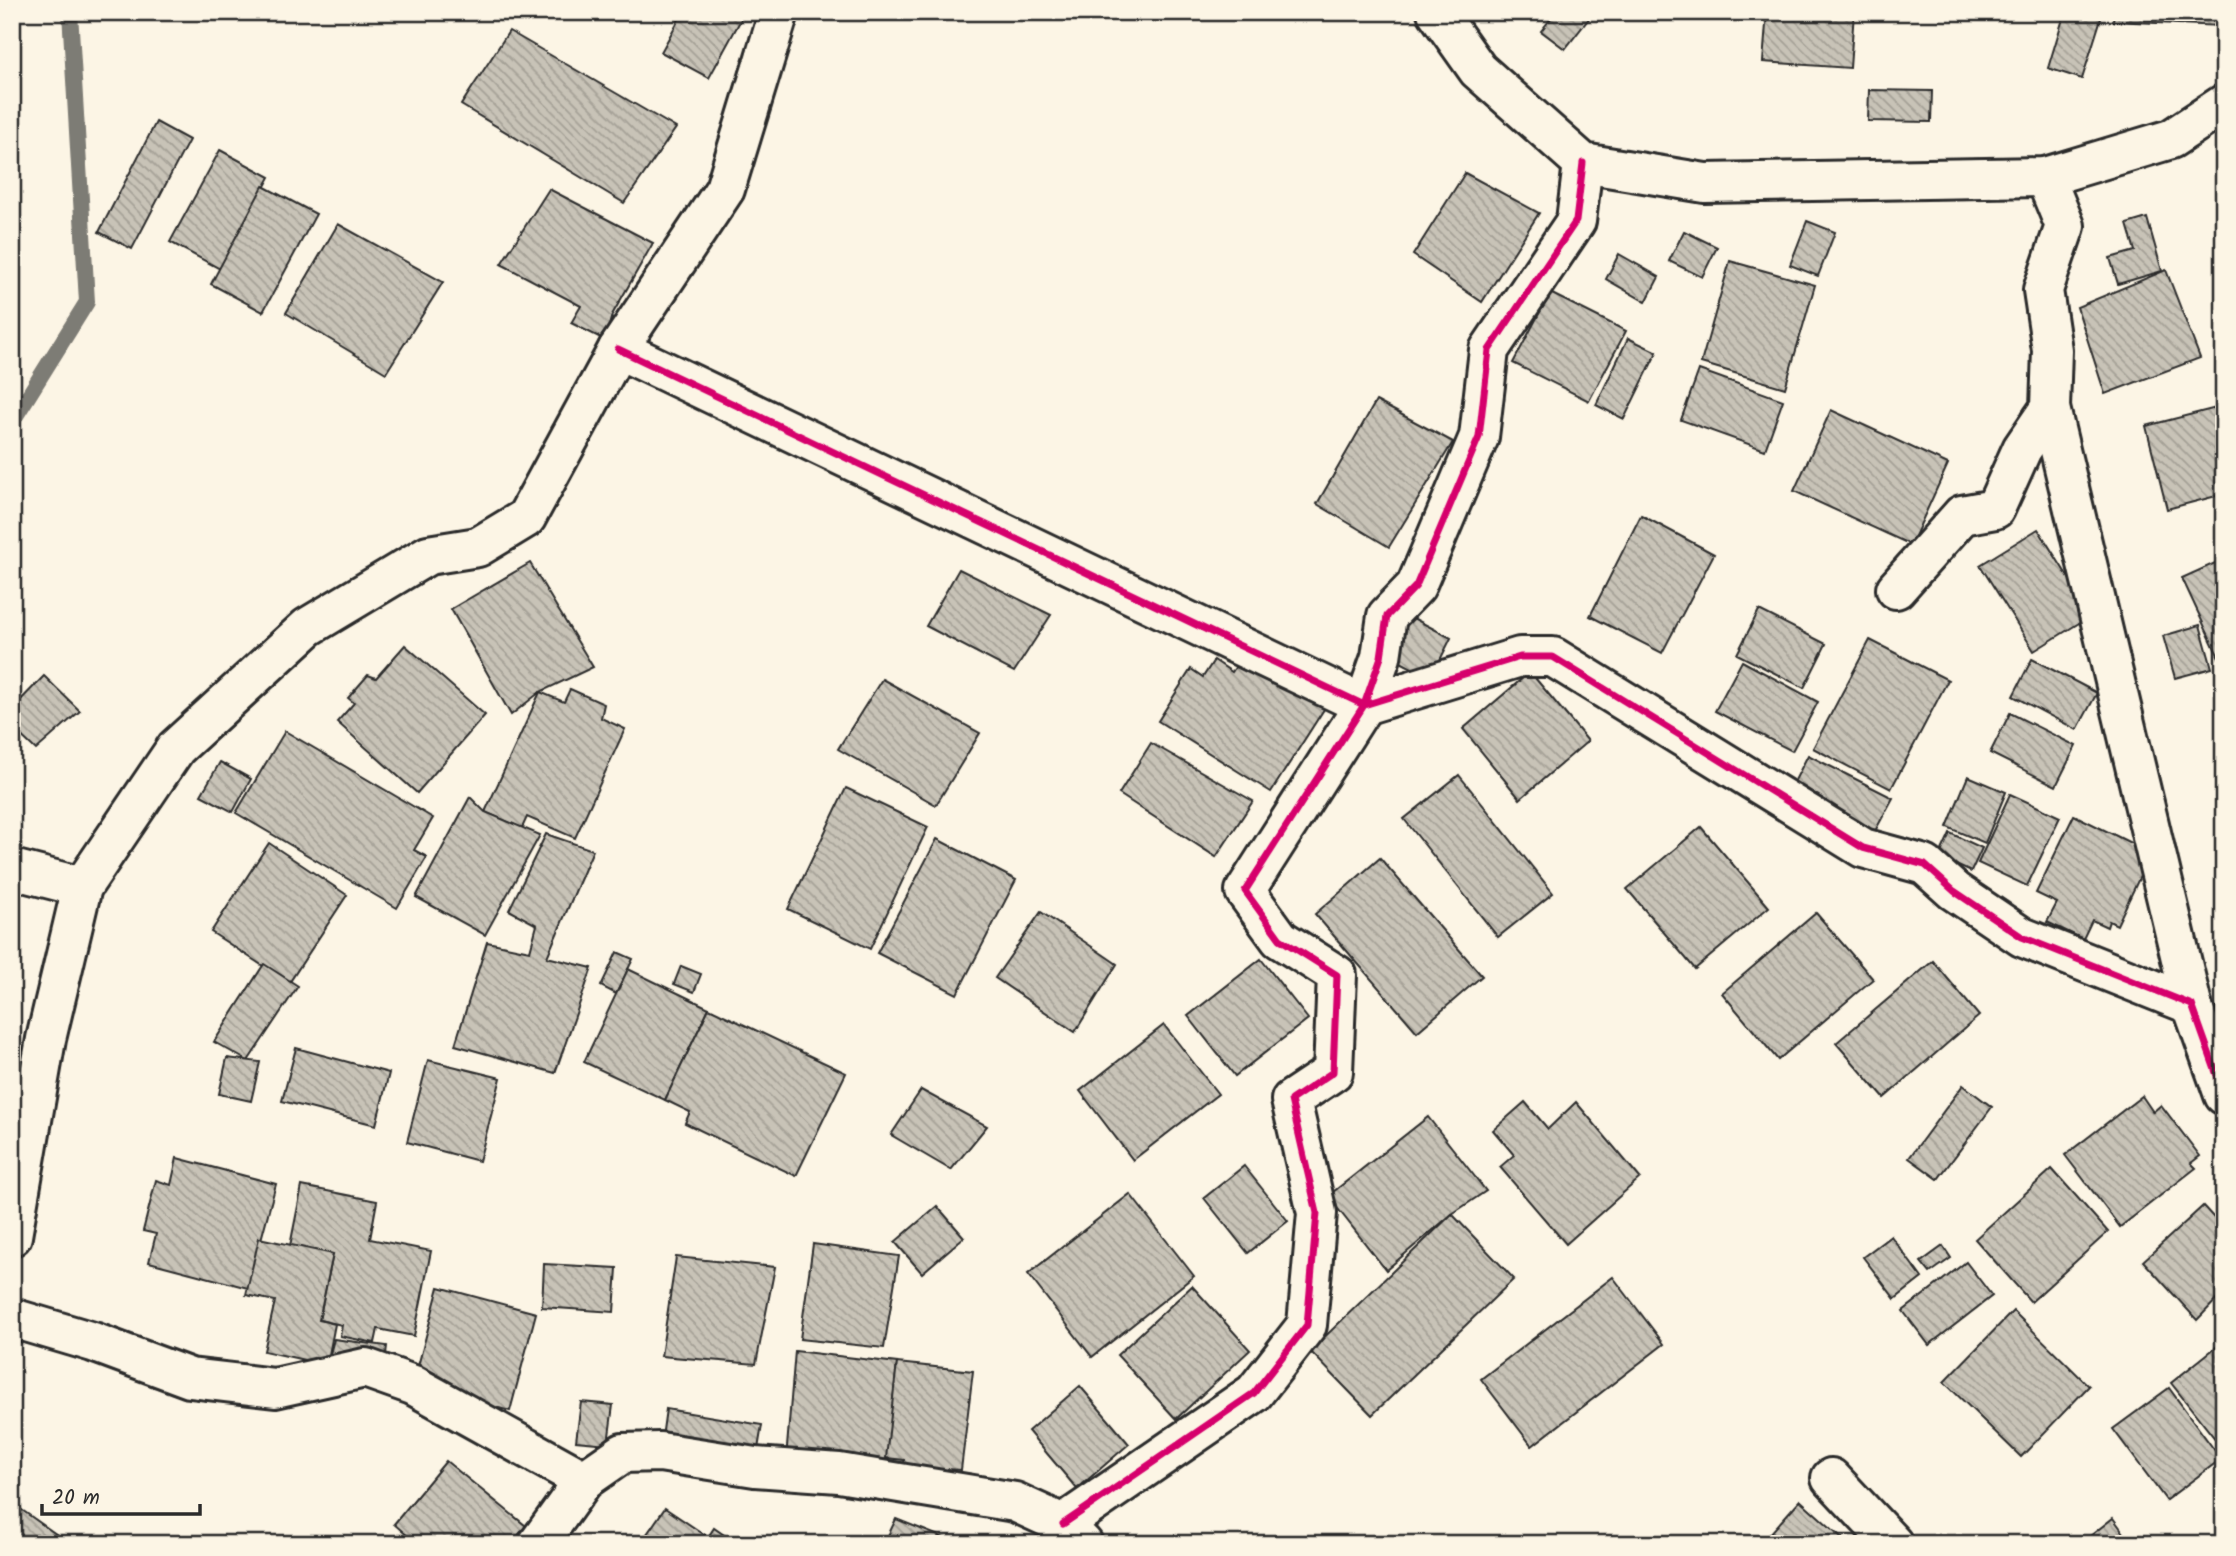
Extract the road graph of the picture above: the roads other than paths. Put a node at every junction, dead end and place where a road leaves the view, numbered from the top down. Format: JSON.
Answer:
{"nodes":[{"id":1,"x":779,"y":12,"type":"edge"},
{"id":2,"x":1437,"y":12,"type":"edge"},
{"id":3,"x":2224,"y":104,"type":"edge"},
{"id":4,"x":1583,"y":163,"type":"junction"},
{"id":5,"x":2045,"y":177,"type":"junction"},
{"id":6,"x":618,"y":349,"type":"junction"},
{"id":7,"x":2050,"y":408,"type":"junction"},
{"id":8,"x":1896,"y":589,"type":"dead end"},
{"id":9,"x":1364,"y":705,"type":"junction"},
{"id":10,"x":12,"y":869,"type":"edge"},
{"id":11,"x":82,"y":887,"type":"junction"},
{"id":12,"x":2192,"y":1005,"type":"junction"},
{"id":13,"x":2224,"y":1095,"type":"edge"},
{"id":14,"x":12,"y":1236,"type":"edge"},
{"id":15,"x":12,"y":1318,"type":"edge"},
{"id":16,"x":1831,"y":1478,"type":"dead end"},
{"id":17,"x":584,"y":1480,"type":"junction"},
{"id":18,"x":1073,"y":1534,"type":"edge"},
{"id":19,"x":538,"y":1544,"type":"edge"},
{"id":20,"x":1893,"y":1544,"type":"edge"}],
"edges":[{"from":1,"to":6,"type":"street"},
{"from":2,"to":4,"type":"street"},
{"from":3,"to":5,"type":"street"},
{"from":4,"to":5,"type":"street"},
{"from":4,"to":9,"type":"street"},
{"from":5,"to":7,"type":"street"},
{"from":6,"to":9,"type":"street"},
{"from":6,"to":11,"type":"street"},
{"from":7,"to":8,"type":"street"},
{"from":7,"to":12,"type":"street"},
{"from":9,"to":12,"type":"street"},
{"from":9,"to":18,"type":"street"},
{"from":10,"to":11,"type":"street"},
{"from":11,"to":14,"type":"street"},
{"from":12,"to":13,"type":"street"},
{"from":15,"to":17,"type":"street"},
{"from":16,"to":20,"type":"street"},
{"from":17,"to":18,"type":"street"},
{"from":17,"to":19,"type":"street"}]}
